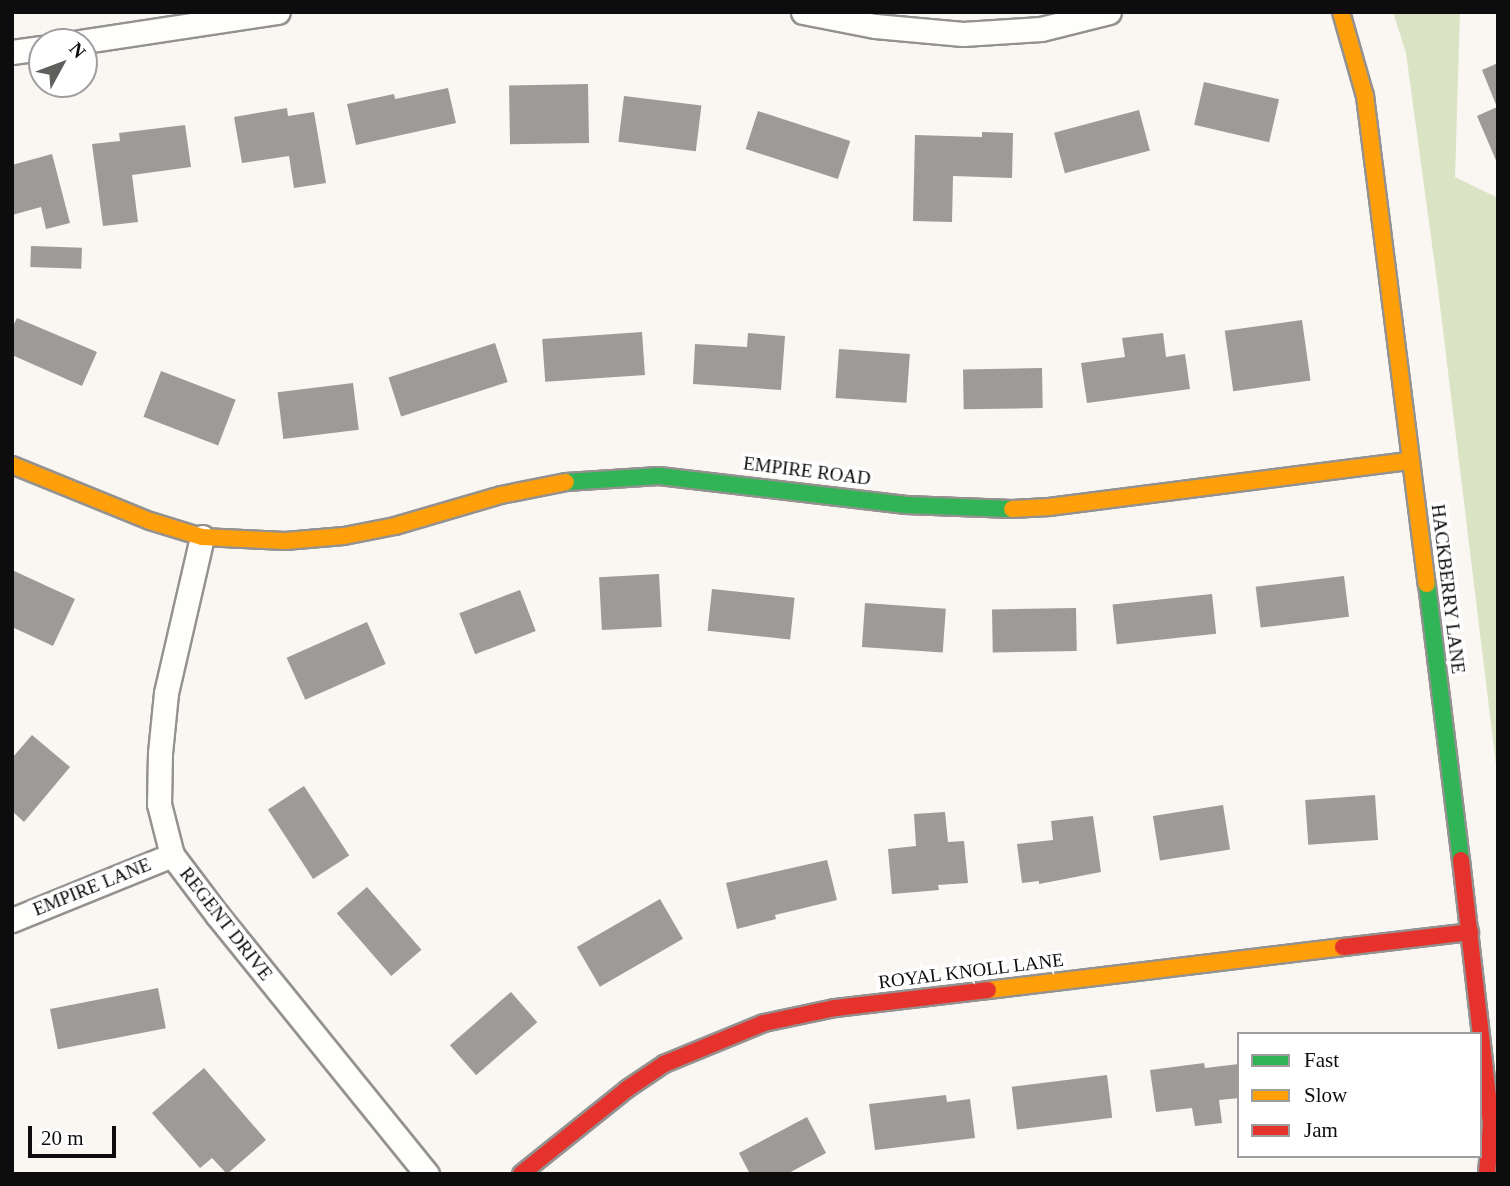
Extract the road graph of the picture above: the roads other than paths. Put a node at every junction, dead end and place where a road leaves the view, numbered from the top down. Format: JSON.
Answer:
{"nodes":[{"id":1,"x":278,"y":12,"type":"edge"},
{"id":2,"x":803,"y":12,"type":"edge"},
{"id":3,"x":1109,"y":12,"type":"edge"},
{"id":4,"x":1341,"y":12,"type":"edge"},
{"id":5,"x":98,"y":39,"type":"edge"},
{"id":6,"x":1410,"y":461,"type":"junction"},
{"id":7,"x":12,"y":465,"type":"edge"},
{"id":8,"x":202,"y":537,"type":"junction"},
{"id":9,"x":172,"y":855,"type":"junction"},
{"id":10,"x":12,"y":920,"type":"edge"},
{"id":11,"x":1470,"y":932,"type":"junction"},
{"id":12,"x":1481,"y":1032,"type":"edge"},
{"id":13,"x":1482,"y":1037,"type":"edge"},
{"id":14,"x":427,"y":1174,"type":"edge"},
{"id":15,"x":521,"y":1174,"type":"edge"},
{"id":16,"x":1487,"y":1174,"type":"edge"}],
"edges":[{"from":1,"to":5,"type":"street"},
{"from":2,"to":3,"type":"street"},
{"from":4,"to":6,"type":"street","name":"HACKBERRY LANE"},
{"from":6,"to":8,"type":"street","name":"EMPIRE ROAD"},
{"from":6,"to":11,"type":"street","name":"HACKBERRY LANE"},
{"from":7,"to":8,"type":"street"},
{"from":8,"to":9,"type":"street","name":"REGENT DRIVE"},
{"from":9,"to":10,"type":"street","name":"EMPIRE LANE"},
{"from":9,"to":14,"type":"street","name":"REGENT DRIVE"},
{"from":11,"to":12,"type":"street","name":"HACKBERRY LANE"},
{"from":11,"to":15,"type":"street","name":"ROYAL KNOLL LANE"},
{"from":13,"to":16,"type":"street","name":"HACKBERRY LANE"}]}
